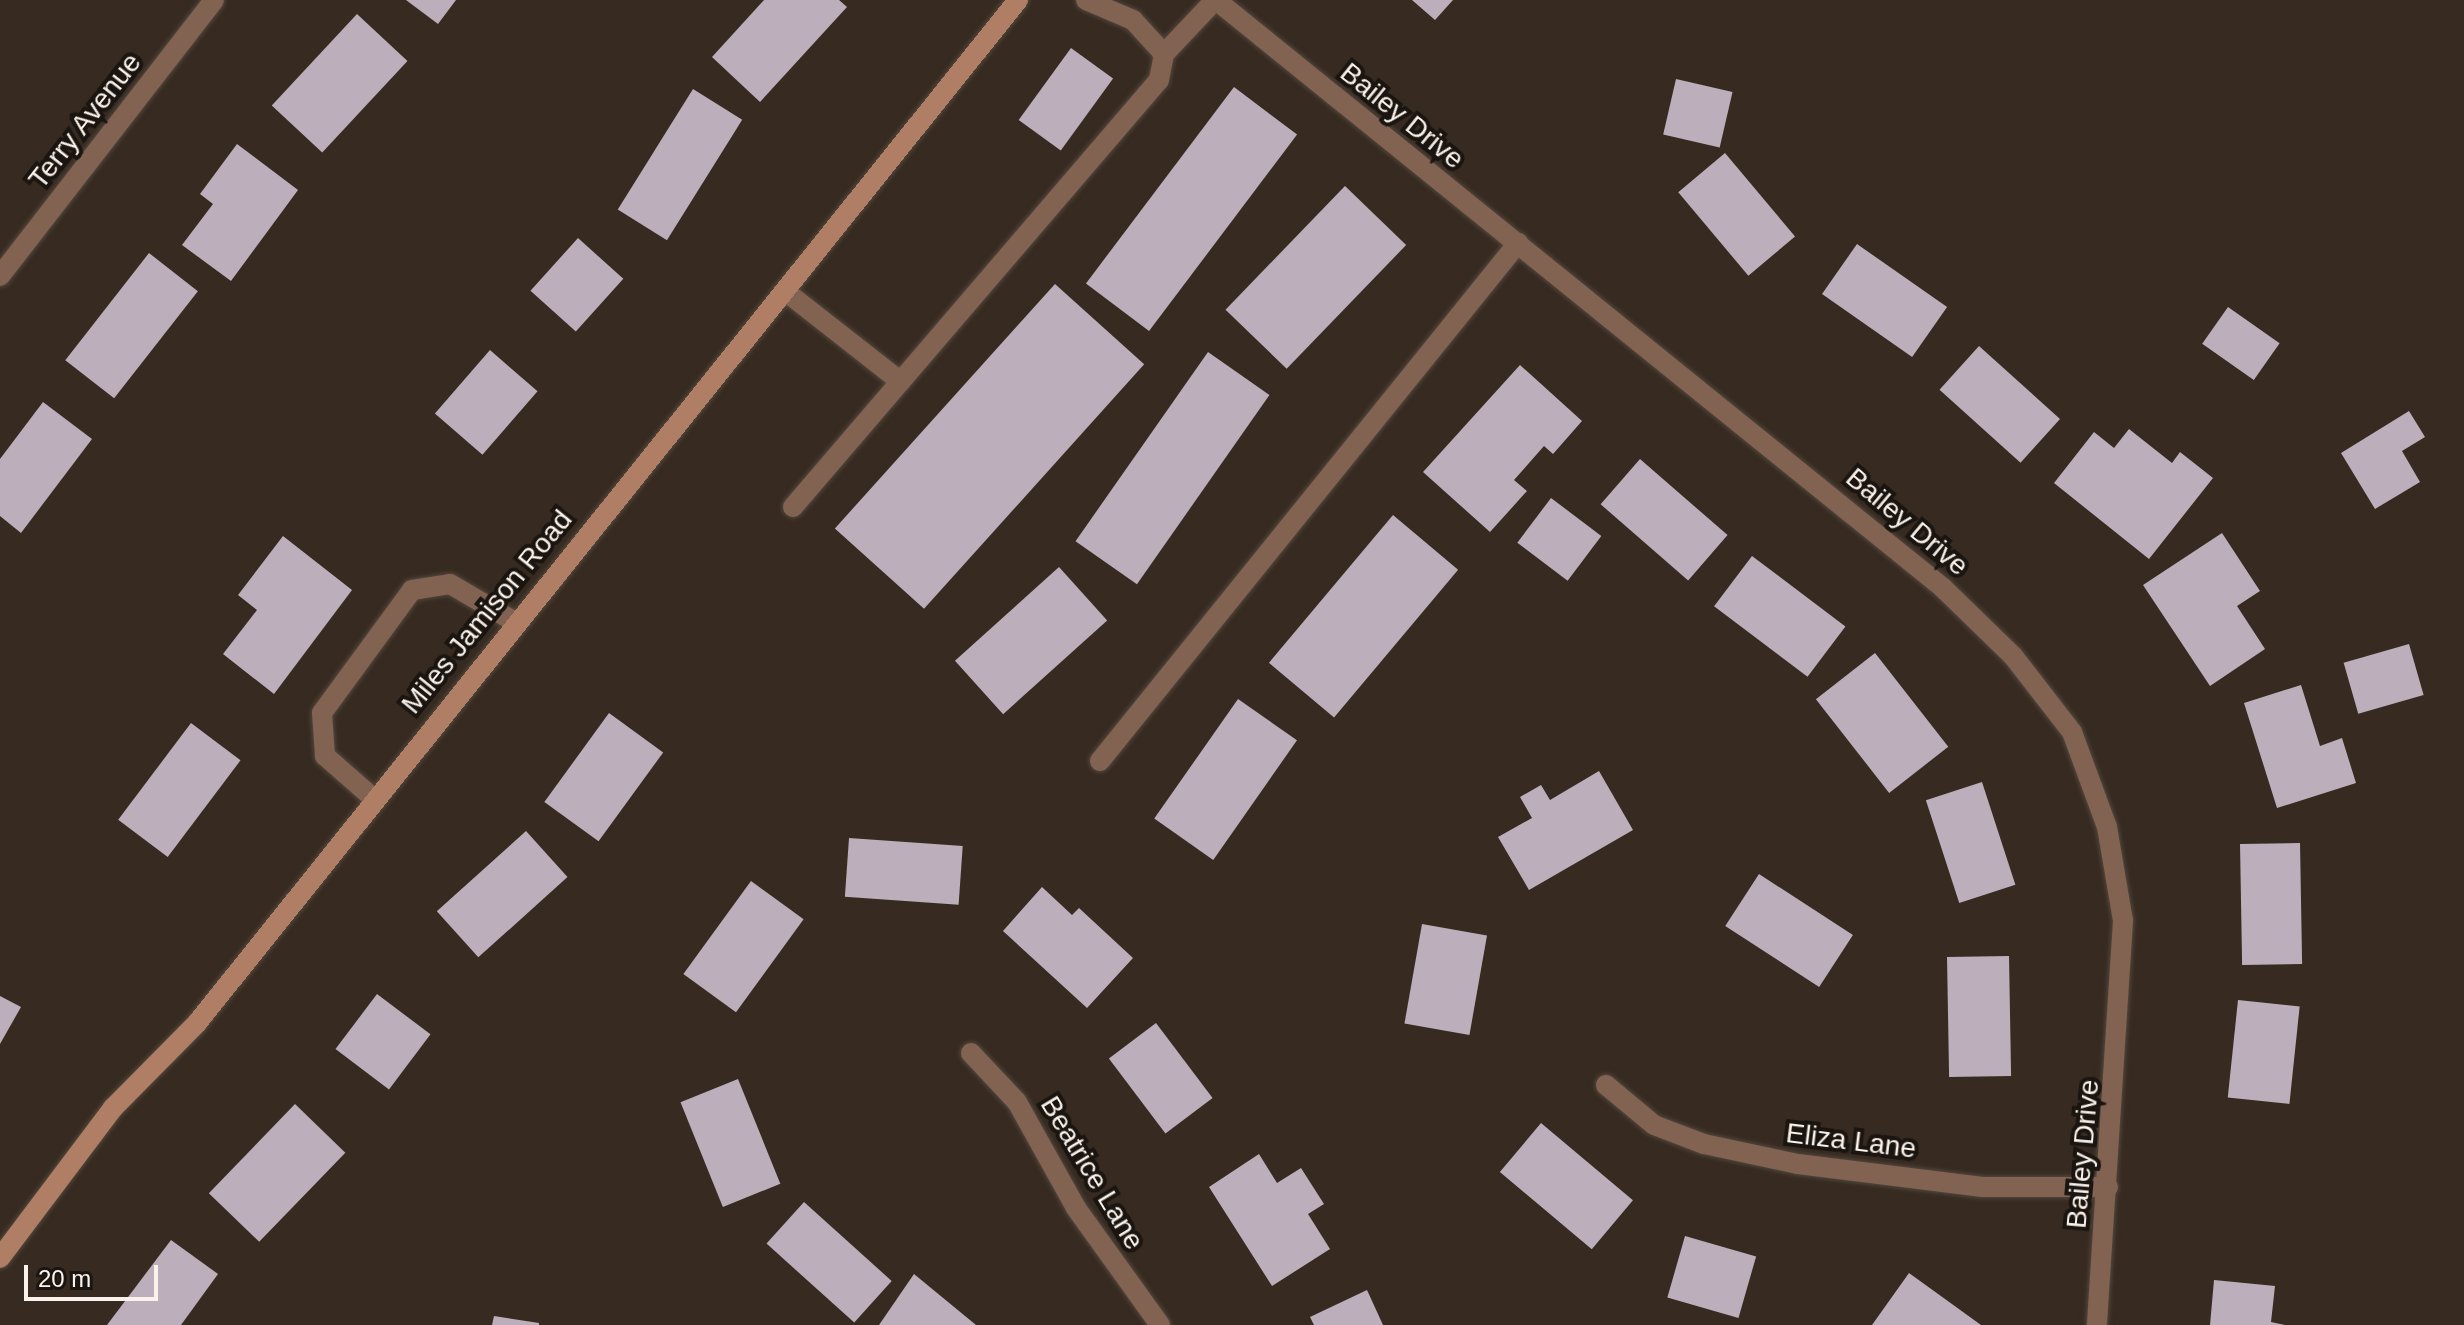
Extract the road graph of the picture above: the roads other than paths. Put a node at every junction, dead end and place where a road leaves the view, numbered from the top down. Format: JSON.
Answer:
{"nodes":[{"id":1,"x":214,"y":0,"type":"edge"},
{"id":2,"x":1018,"y":0,"type":"edge"},
{"id":3,"x":1086,"y":0,"type":"edge"},
{"id":4,"x":1215,"y":0,"type":"edge"},
{"id":5,"x":1164,"y":54,"type":"junction"},
{"id":6,"x":1518,"y":243,"type":"junction"},
{"id":7,"x":0,"y":276,"type":"edge"},
{"id":8,"x":785,"y":291,"type":"junction"},
{"id":9,"x":901,"y":382,"type":"junction"},
{"id":10,"x":793,"y":507,"type":"dead end"},
{"id":11,"x":515,"y":622,"type":"junction"},
{"id":12,"x":1100,"y":761,"type":"dead end"},
{"id":13,"x":373,"y":798,"type":"junction"},
{"id":14,"x":971,"y":1053,"type":"dead end"},
{"id":15,"x":1606,"y":1085,"type":"dead end"},
{"id":16,"x":2108,"y":1187,"type":"junction"},
{"id":17,"x":0,"y":1258,"type":"edge"},
{"id":18,"x":1160,"y":1325,"type":"edge"},
{"id":19,"x":2097,"y":1325,"type":"edge"}],
"edges":[{"from":1,"to":7,"type":"street","name":"Terry Avenue"},
{"from":2,"to":8,"type":"main road","name":"Miles Jamison Road"},
{"from":3,"to":5,"type":"street"},
{"from":4,"to":5,"type":"street"},
{"from":4,"to":6,"type":"street","name":"Bailey Drive"},
{"from":5,"to":9,"type":"street"},
{"from":6,"to":12,"type":"street"},
{"from":6,"to":16,"type":"street","name":"Bailey Drive"},
{"from":8,"to":9,"type":"street"},
{"from":8,"to":11,"type":"main road","name":"Miles Jamison Road"},
{"from":9,"to":10,"type":"street"},
{"from":11,"to":13,"type":"main road","name":"Miles Jamison Road"},
{"from":11,"to":13,"type":"street"},
{"from":13,"to":17,"type":"main road","name":"Miles Jamison Road"},
{"from":14,"to":18,"type":"street","name":"Beatrice Lane"},
{"from":15,"to":16,"type":"street","name":"Eliza Lane"},
{"from":16,"to":19,"type":"street","name":"Bailey Drive"}]}
